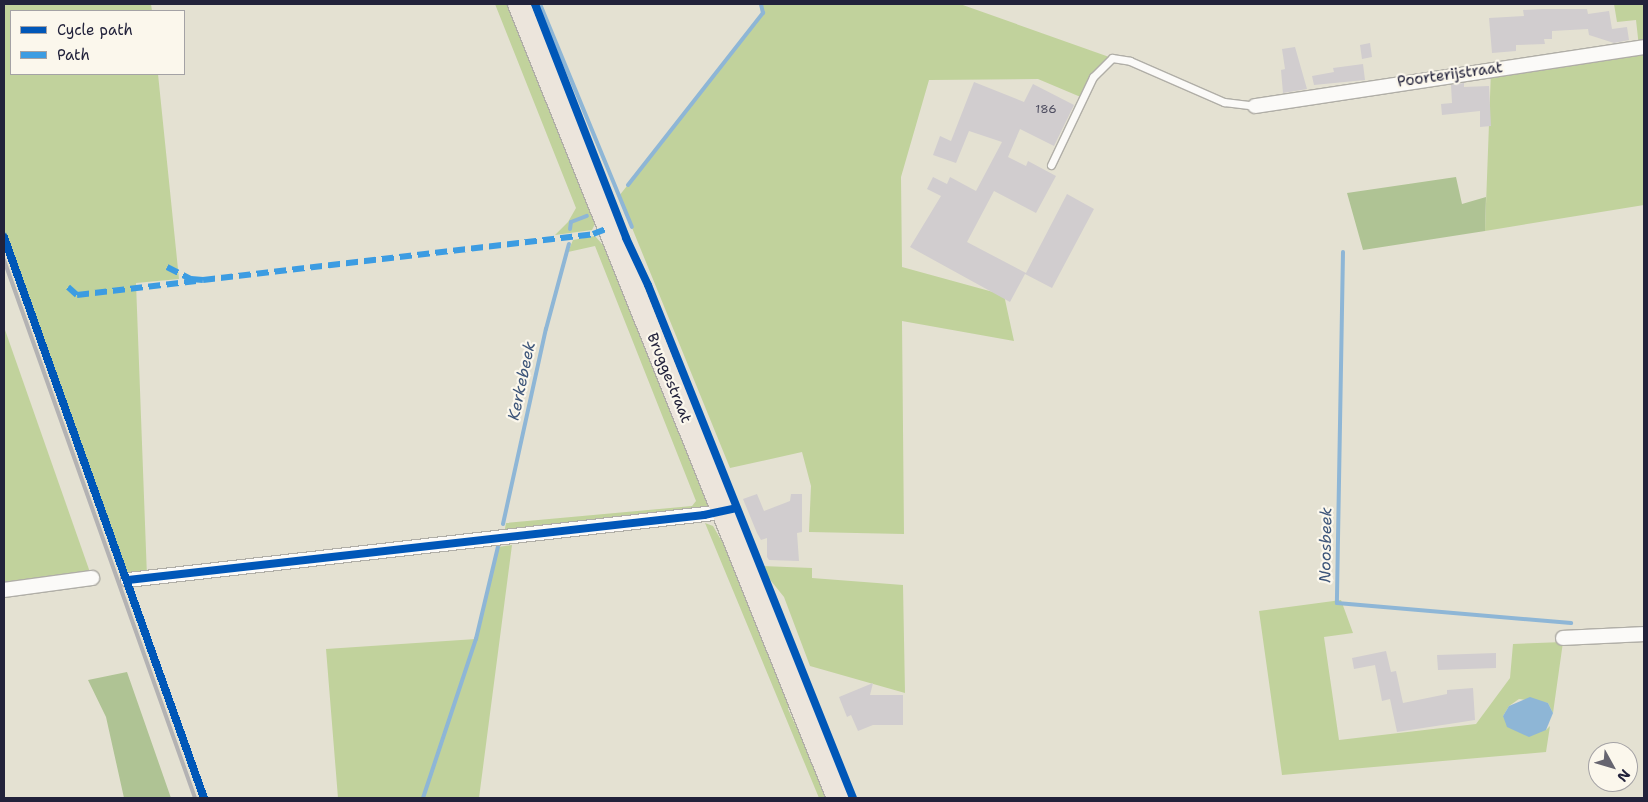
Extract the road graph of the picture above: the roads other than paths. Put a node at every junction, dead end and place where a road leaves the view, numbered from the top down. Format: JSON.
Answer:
{"nodes":[{"id":1,"x":519,"y":4,"type":"edge"},
{"id":2,"x":1644,"y":47,"type":"edge"},
{"id":3,"x":1256,"y":106,"type":"joint"},
{"id":4,"x":1050,"y":164,"type":"dead end"},
{"id":5,"x":723,"y":512,"type":"junction"},
{"id":6,"x":92,"y":578,"type":"dead end"},
{"id":7,"x":128,"y":580,"type":"dead end"},
{"id":8,"x":4,"y":590,"type":"edge"},
{"id":9,"x":1644,"y":634,"type":"edge"},
{"id":10,"x":1563,"y":638,"type":"dead end"},
{"id":11,"x":838,"y":798,"type":"edge"}],
"edges":[{"from":1,"to":5,"type":"main road","name":"Bruggestraat"},
{"from":2,"to":3,"type":"street","name":"Poorterijstraat"},
{"from":3,"to":4,"type":"lane"},
{"from":5,"to":7,"type":"street"},
{"from":5,"to":11,"type":"main road","name":"Bruggestraat"},
{"from":6,"to":8,"type":"street"},
{"from":9,"to":10,"type":"street"}]}
